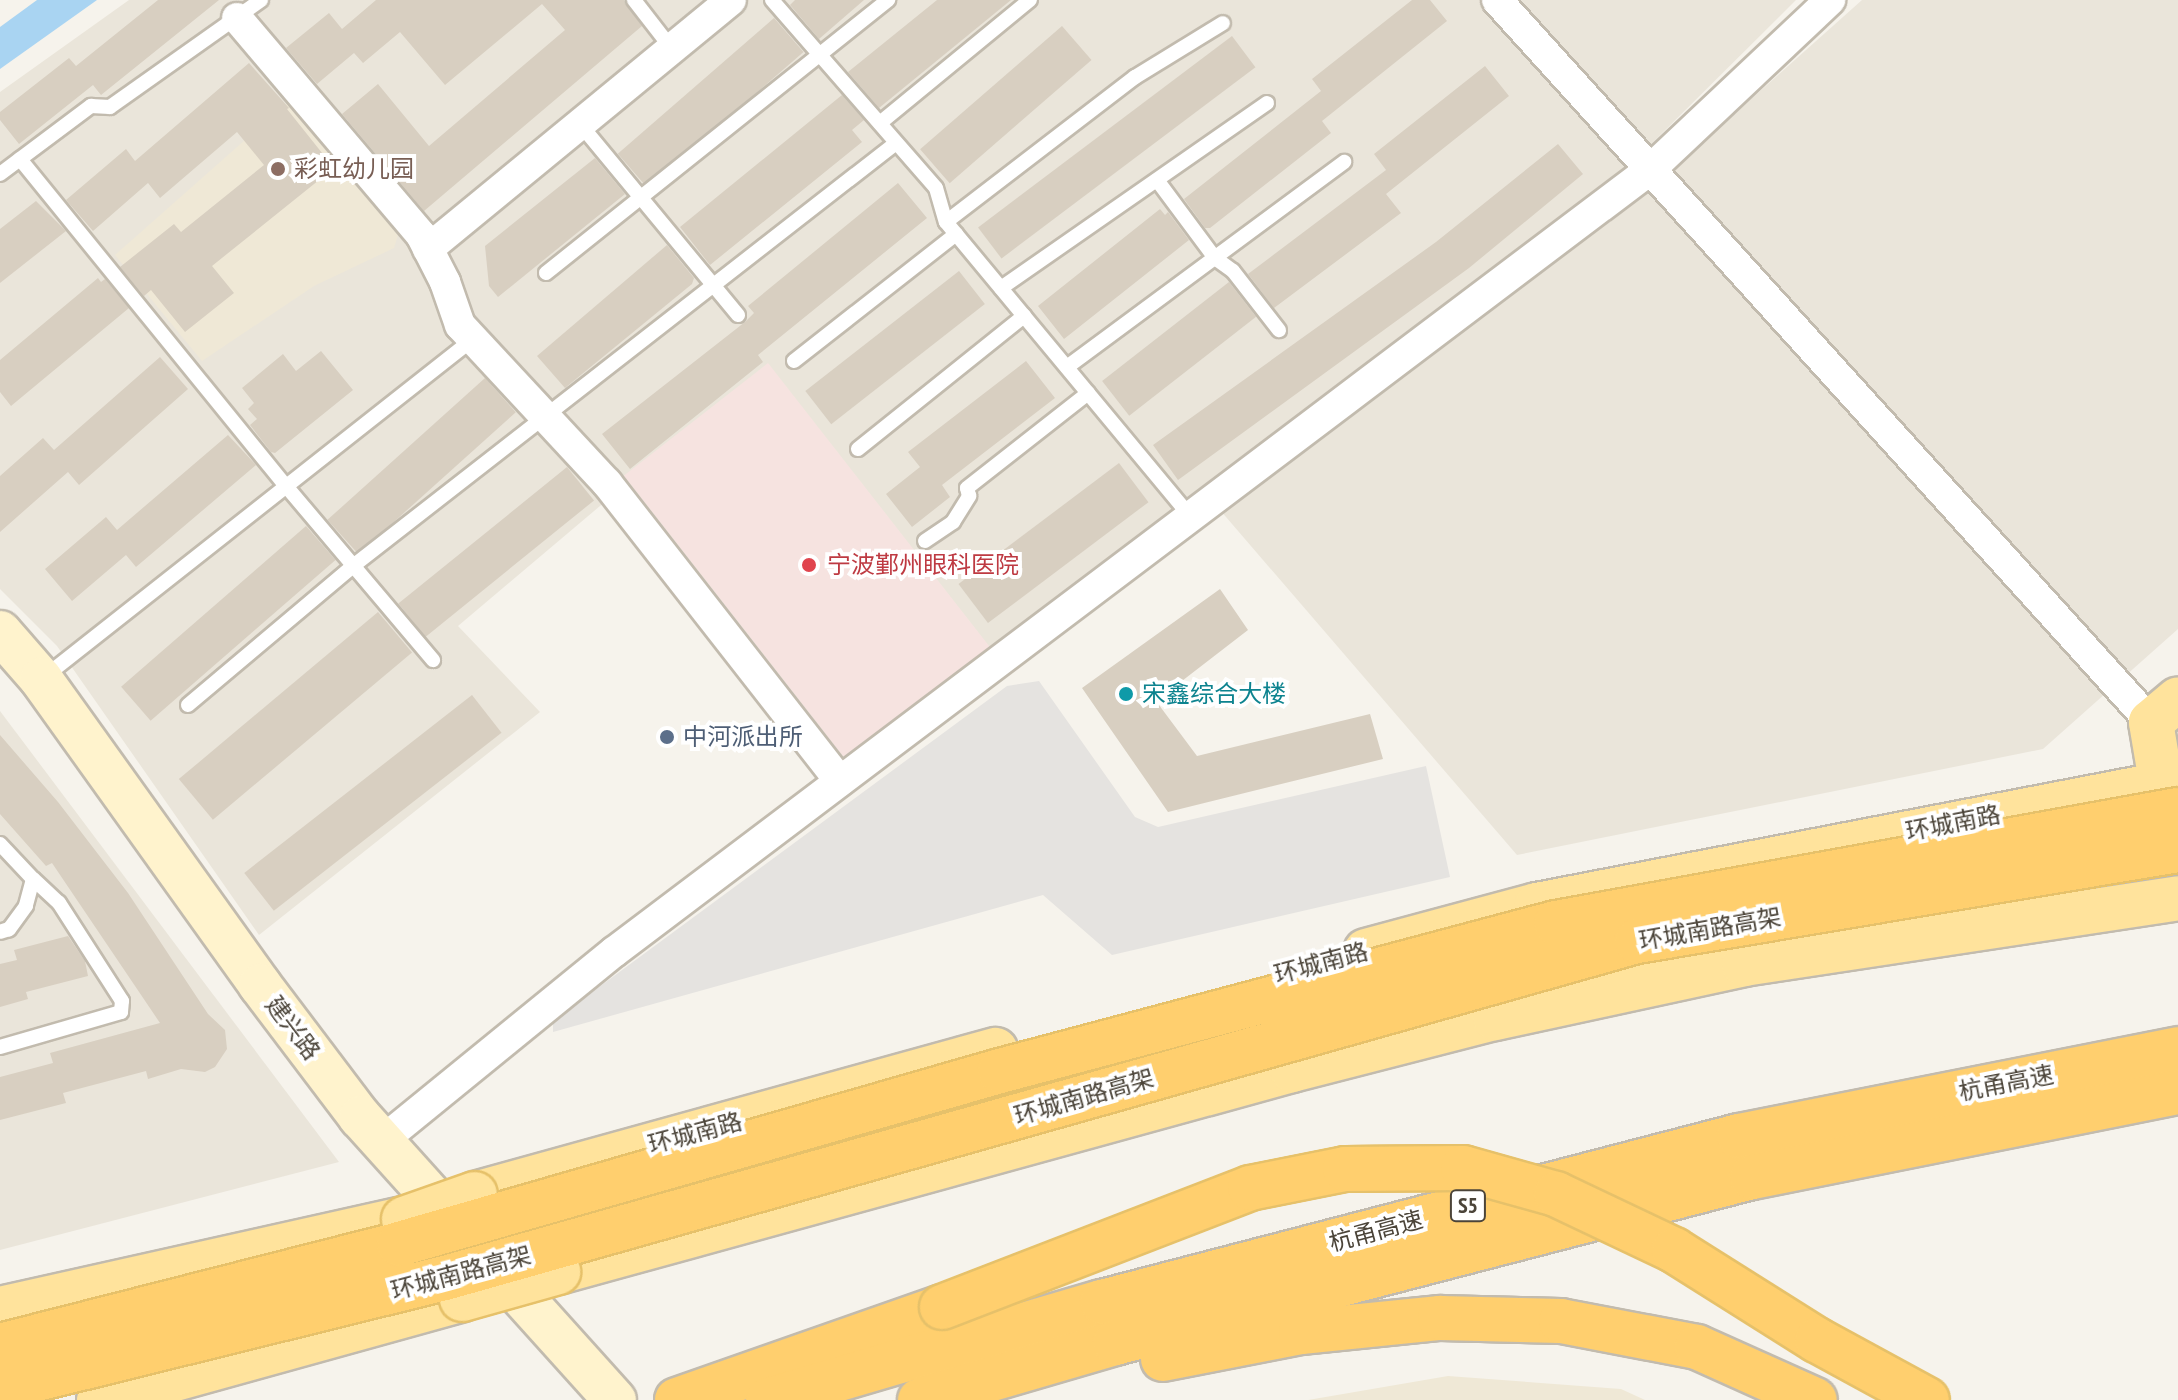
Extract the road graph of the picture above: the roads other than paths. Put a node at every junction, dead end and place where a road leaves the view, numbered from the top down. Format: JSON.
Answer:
{"nodes":[{"id":1,"x":634,"y":0,"type":"edge"},
{"id":2,"x":731,"y":0,"type":"edge"},
{"id":3,"x":772,"y":0,"type":"edge"},
{"id":4,"x":888,"y":0,"type":"edge"},
{"id":5,"x":1030,"y":0,"type":"edge"},
{"id":6,"x":1497,"y":0,"type":"edge"},
{"id":7,"x":1830,"y":0,"type":"edge"},
{"id":8,"x":249,"y":9,"type":"edge"},
{"id":9,"x":1223,"y":23,"type":"dead end"},
{"id":10,"x":672,"y":49,"type":"junction"},
{"id":11,"x":821,"y":56,"type":"junction"},
{"id":12,"x":1267,"y":103,"type":"dead end"},
{"id":13,"x":880,"y":123,"type":"junction"},
{"id":14,"x":580,"y":124,"type":"junction"},
{"id":15,"x":896,"y":143,"type":"junction"},
{"id":16,"x":20,"y":159,"type":"junction"},
{"id":17,"x":1344,"y":162,"type":"dead end"},
{"id":18,"x":1652,"y":168,"type":"junction"},
{"id":19,"x":0,"y":174,"type":"edge"},
{"id":20,"x":1157,"y":180,"type":"junction"},
{"id":21,"x":642,"y":198,"type":"junction"},
{"id":22,"x":946,"y":222,"type":"junction"},
{"id":23,"x":956,"y":234,"type":"junction"},
{"id":24,"x":428,"y":249,"type":"junction"},
{"id":25,"x":1215,"y":258,"type":"junction"},
{"id":26,"x":546,"y":273,"type":"dead end"},
{"id":27,"x":714,"y":286,"type":"junction"},
{"id":28,"x":1001,"y":288,"type":"junction"},
{"id":29,"x":738,"y":315,"type":"dead end"},
{"id":30,"x":1024,"y":316,"type":"junction"},
{"id":31,"x":1279,"y":330,"type":"dead end"},
{"id":32,"x":473,"y":339,"type":"junction"},
{"id":33,"x":794,"y":361,"type":"dead end"},
{"id":34,"x":1067,"y":367,"type":"junction"},
{"id":35,"x":1088,"y":393,"type":"junction"},
{"id":36,"x":545,"y":418,"type":"junction"},
{"id":37,"x":858,"y":449,"type":"dead end"},
{"id":38,"x":286,"y":486,"type":"junction"},
{"id":39,"x":1190,"y":516,"type":"junction"},
{"id":40,"x":925,"y":541,"type":"dead end"},
{"id":41,"x":353,"y":566,"type":"junction"},
{"id":42,"x":0,"y":632,"type":"edge"},
{"id":43,"x":433,"y":660,"type":"dead end"},
{"id":44,"x":41,"y":679,"type":"junction"},
{"id":45,"x":188,"y":705,"type":"dead end"},
{"id":46,"x":2165,"y":711,"type":"edge"},
{"id":47,"x":840,"y":781,"type":"junction"},
{"id":48,"x":2173,"y":792,"type":"edge"},
{"id":49,"x":0,"y":844,"type":"edge"},
{"id":50,"x":2178,"y":850,"type":"edge"},
{"id":51,"x":33,"y":879,"type":"junction"},
{"id":52,"x":2177,"y":898,"type":"edge"},
{"id":53,"x":0,"y":932,"type":"edge"},
{"id":54,"x":0,"y":1047,"type":"edge"},
{"id":55,"x":2178,"y":1049,"type":"edge"},
{"id":56,"x":2178,"y":1092,"type":"edge"},
{"id":57,"x":382,"y":1141,"type":"junction"},
{"id":58,"x":0,"y":1309,"type":"edge"},
{"id":59,"x":0,"y":1346,"type":"edge"},
{"id":60,"x":0,"y":1388,"type":"edge"},
{"id":61,"x":693,"y":1396,"type":"edge"},
{"id":62,"x":99,"y":1400,"type":"edge"},
{"id":63,"x":615,"y":1400,"type":"edge"},
{"id":64,"x":768,"y":1400,"type":"edge"},
{"id":65,"x":920,"y":1400,"type":"edge"},
{"id":66,"x":949,"y":1400,"type":"edge"},
{"id":67,"x":1815,"y":1400,"type":"edge"},
{"id":68,"x":1928,"y":1400,"type":"edge"}],
"edges":[{"from":1,"to":10,"type":"lane"},
{"from":2,"to":10,"type":"street"},
{"from":3,"to":11,"type":"lane"},
{"from":4,"to":11,"type":"lane"},
{"from":5,"to":13,"type":"lane"},
{"from":6,"to":18,"type":"street"},
{"from":7,"to":18,"type":"street"},
{"from":8,"to":16,"type":"lane"},
{"from":8,"to":24,"type":"street"},
{"from":9,"to":22,"type":"lane"},
{"from":10,"to":14,"type":"street"},
{"from":11,"to":13,"type":"lane"},
{"from":11,"to":21,"type":"lane"},
{"from":12,"to":20,"type":"lane"},
{"from":13,"to":15,"type":"lane"},
{"from":14,"to":21,"type":"lane"},
{"from":14,"to":24,"type":"street"},
{"from":15,"to":22,"type":"lane"},
{"from":15,"to":27,"type":"lane"},
{"from":16,"to":19,"type":"lane"},
{"from":16,"to":38,"type":"lane"},
{"from":17,"to":25,"type":"lane"},
{"from":18,"to":39,"type":"street"},
{"from":18,"to":46,"type":"street"},
{"from":20,"to":25,"type":"lane"},
{"from":20,"to":28,"type":"lane"},
{"from":21,"to":26,"type":"lane"},
{"from":21,"to":27,"type":"lane"},
{"from":22,"to":23,"type":"lane"},
{"from":23,"to":28,"type":"lane"},
{"from":23,"to":33,"type":"lane"},
{"from":24,"to":32,"type":"street"},
{"from":25,"to":31,"type":"lane"},
{"from":25,"to":34,"type":"lane"},
{"from":27,"to":29,"type":"lane"},
{"from":27,"to":36,"type":"lane"},
{"from":28,"to":30,"type":"lane"},
{"from":30,"to":34,"type":"lane"},
{"from":30,"to":37,"type":"lane"},
{"from":32,"to":36,"type":"street"},
{"from":32,"to":38,"type":"lane"},
{"from":34,"to":35,"type":"lane"},
{"from":35,"to":39,"type":"lane"},
{"from":35,"to":40,"type":"lane"},
{"from":36,"to":41,"type":"lane"},
{"from":36,"to":47,"type":"street"},
{"from":38,"to":41,"type":"lane"},
{"from":38,"to":44,"type":"lane"},
{"from":39,"to":47,"type":"street"},
{"from":41,"to":43,"type":"lane"},
{"from":41,"to":45,"type":"lane"},
{"from":42,"to":44,"type":"street","name":"建兴路"},
{"from":44,"to":57,"type":"street","name":"建兴路"},
{"from":46,"to":48,"type":"main road"},
{"from":47,"to":57,"type":"street"},
{"from":48,"to":52,"type":"main road"},
{"from":48,"to":58,"type":"main road","name":"环城南路","bridge":true},
{"from":48,"to":59,"type":"highway","name":"环城南路高架","bridge":true},
{"from":49,"to":51,"type":"lane"},
{"from":50,"to":60,"type":"highway","name":"环城南路高架","bridge":true},
{"from":51,"to":53,"type":"lane"},
{"from":51,"to":54,"type":"lane"},
{"from":52,"to":62,"type":"main road","bridge":true},
{"from":55,"to":64,"type":"highway","name":"杭甬高速","number":"S5"},
{"from":56,"to":65,"type":"highway","name":"杭甬高速","number":"S5"},
{"from":57,"to":63,"type":"street","name":"建兴路"},
{"from":61,"to":68,"type":"highway","bridge":true},
{"from":66,"to":67,"type":"highway"}]}
